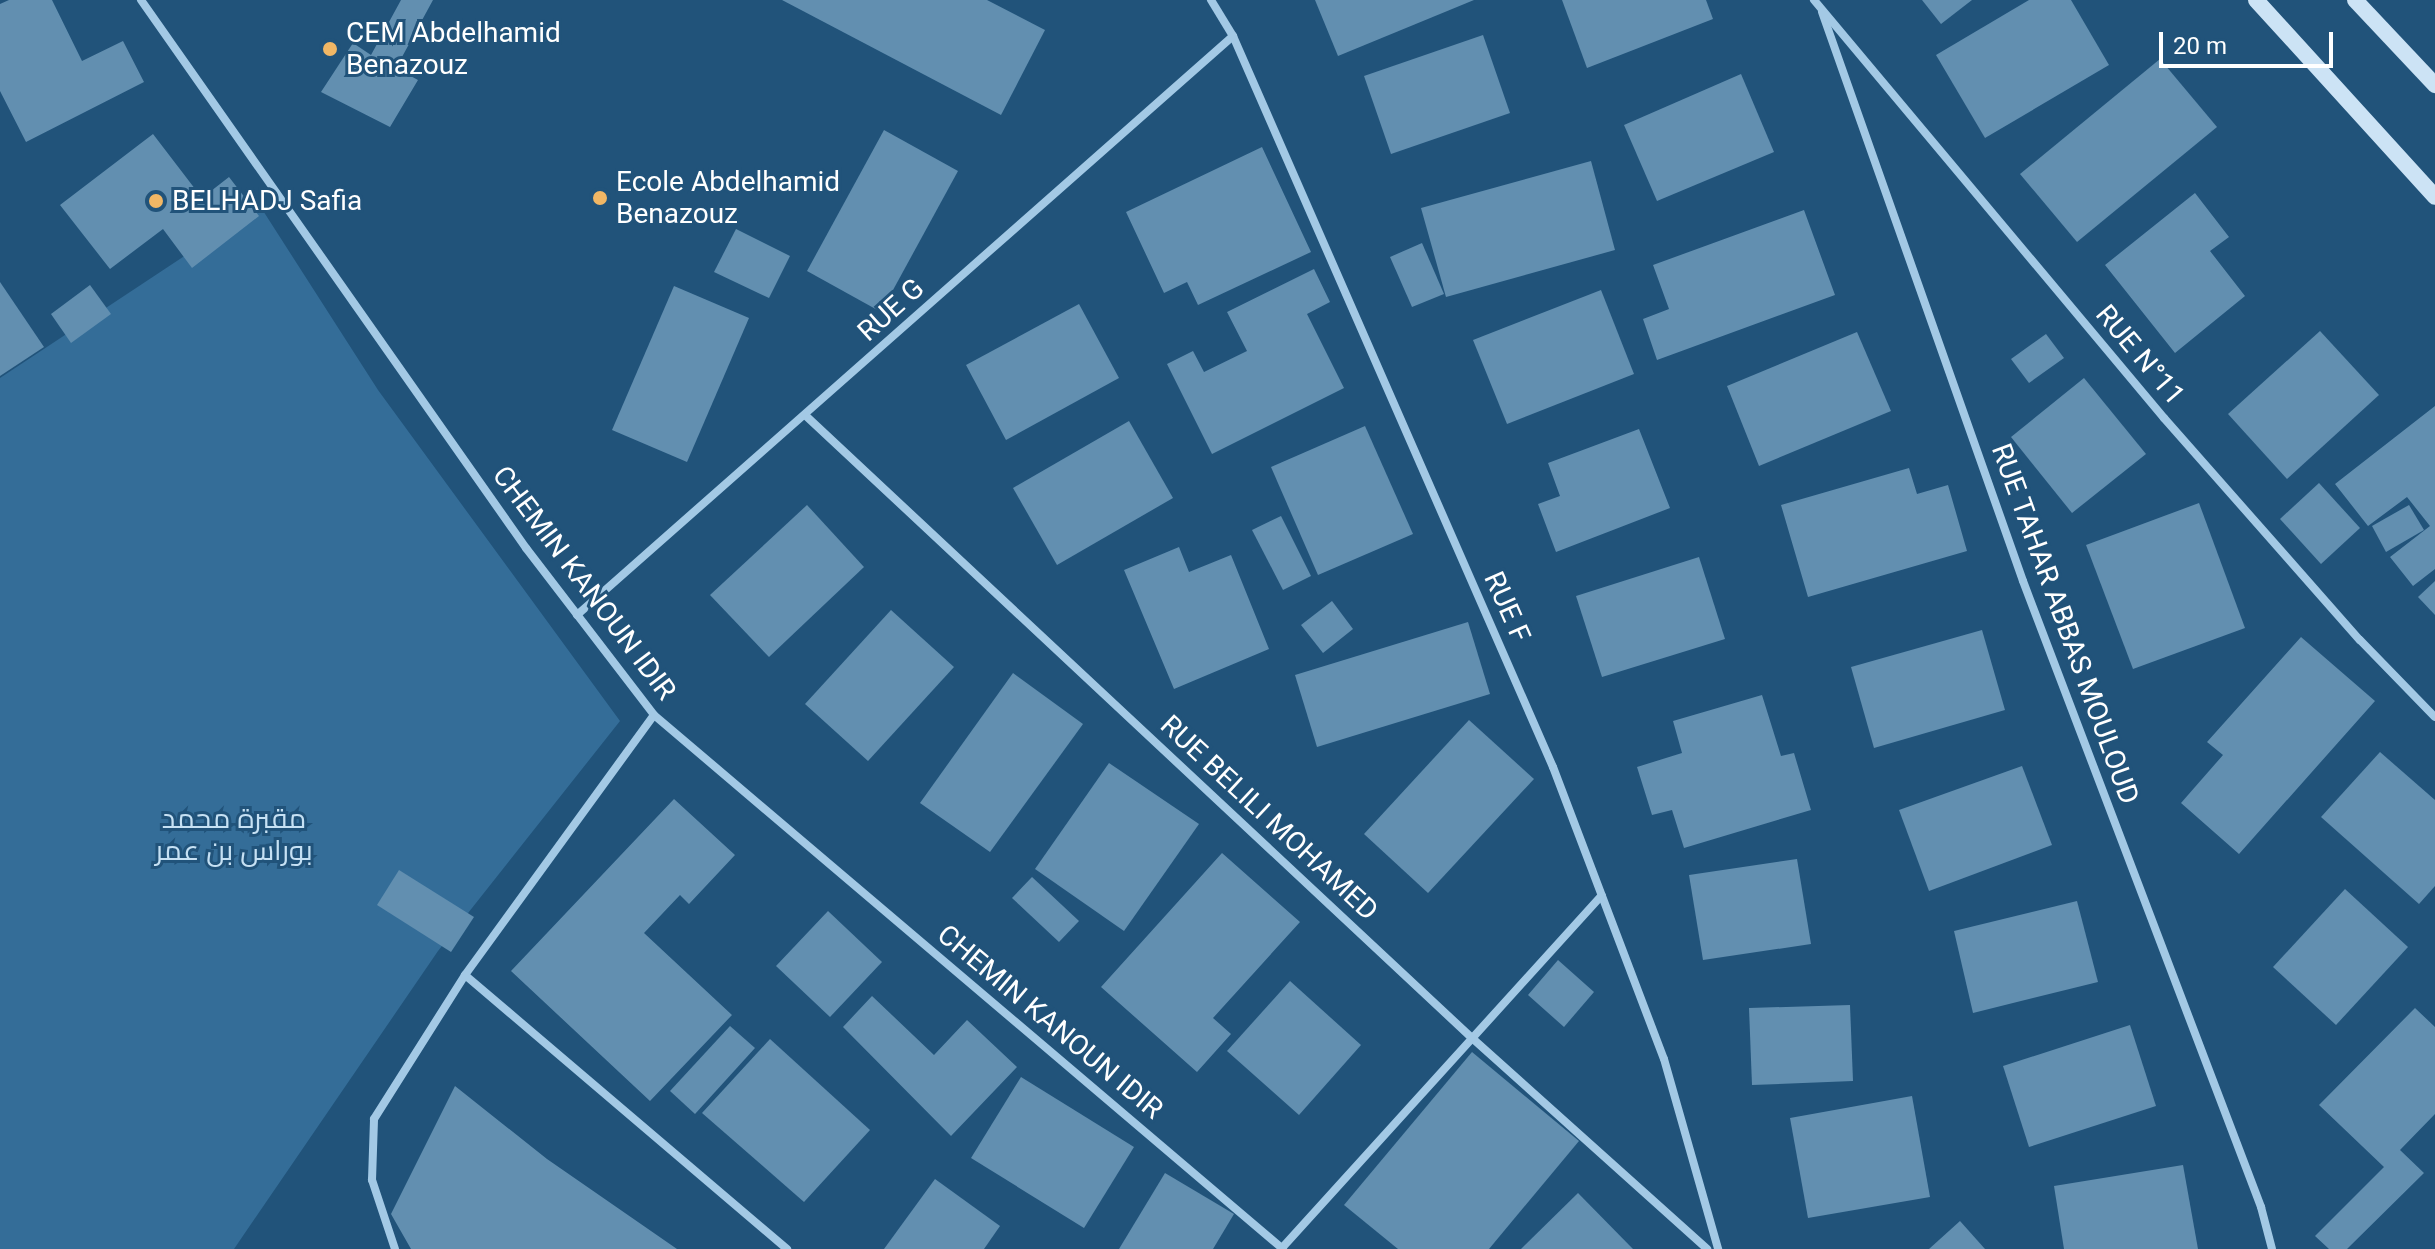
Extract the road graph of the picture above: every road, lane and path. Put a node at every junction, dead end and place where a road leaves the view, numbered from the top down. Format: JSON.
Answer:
{"nodes":[{"id":1,"x":141,"y":0,"type":"edge"},
{"id":2,"x":1211,"y":0,"type":"edge"},
{"id":3,"x":1814,"y":0,"type":"edge"},
{"id":4,"x":2256,"y":0,"type":"edge"},
{"id":5,"x":2355,"y":0,"type":"edge"},
{"id":6,"x":1822,"y":12,"type":"junction"},
{"id":7,"x":1233,"y":36,"type":"junction"},
{"id":8,"x":2435,"y":85,"type":"edge"},
{"id":9,"x":2435,"y":197,"type":"edge"},
{"id":10,"x":805,"y":415,"type":"junction"},
{"id":11,"x":577,"y":615,"type":"junction"},
{"id":12,"x":654,"y":715,"type":"junction"},
{"id":13,"x":2435,"y":717,"type":"edge"},
{"id":14,"x":1602,"y":895,"type":"junction"},
{"id":15,"x":465,"y":975,"type":"junction"},
{"id":16,"x":1472,"y":1038,"type":"junction"},
{"id":17,"x":1282,"y":1248,"type":"edge"},
{"id":18,"x":395,"y":1249,"type":"edge"},
{"id":19,"x":787,"y":1249,"type":"edge"},
{"id":20,"x":1707,"y":1249,"type":"edge"},
{"id":21,"x":1718,"y":1249,"type":"edge"},
{"id":22,"x":2272,"y":1249,"type":"edge"}],
"edges":[{"from":1,"to":11,"type":"street","name":"CHEMIN KANOUN IDIR"},
{"from":2,"to":7,"type":"street","name":"RUE F"},
{"from":3,"to":6,"type":"street"},
{"from":4,"to":9,"type":"main road"},
{"from":5,"to":8,"type":"main road"},
{"from":6,"to":13,"type":"street","name":"RUE N°11"},
{"from":6,"to":22,"type":"street","name":"RUE TAHAR ABBAS MOULOUD"},
{"from":7,"to":10,"type":"street","name":"RUE G"},
{"from":7,"to":14,"type":"street","name":"RUE F"},
{"from":10,"to":11,"type":"street","name":"RUE G"},
{"from":10,"to":16,"type":"street","name":"RUE BELILI MOHAMED"},
{"from":11,"to":12,"type":"street","name":"CHEMIN KANOUN IDIR"},
{"from":12,"to":15,"type":"street"},
{"from":12,"to":17,"type":"street","name":"CHEMIN KANOUN IDIR"},
{"from":14,"to":16,"type":"street"},
{"from":14,"to":21,"type":"street","name":"RUE F"},
{"from":15,"to":18,"type":"street"},
{"from":15,"to":19,"type":"street"},
{"from":16,"to":17,"type":"street"},
{"from":16,"to":20,"type":"street","name":"RUE BELILI MOHAMED"}]}
